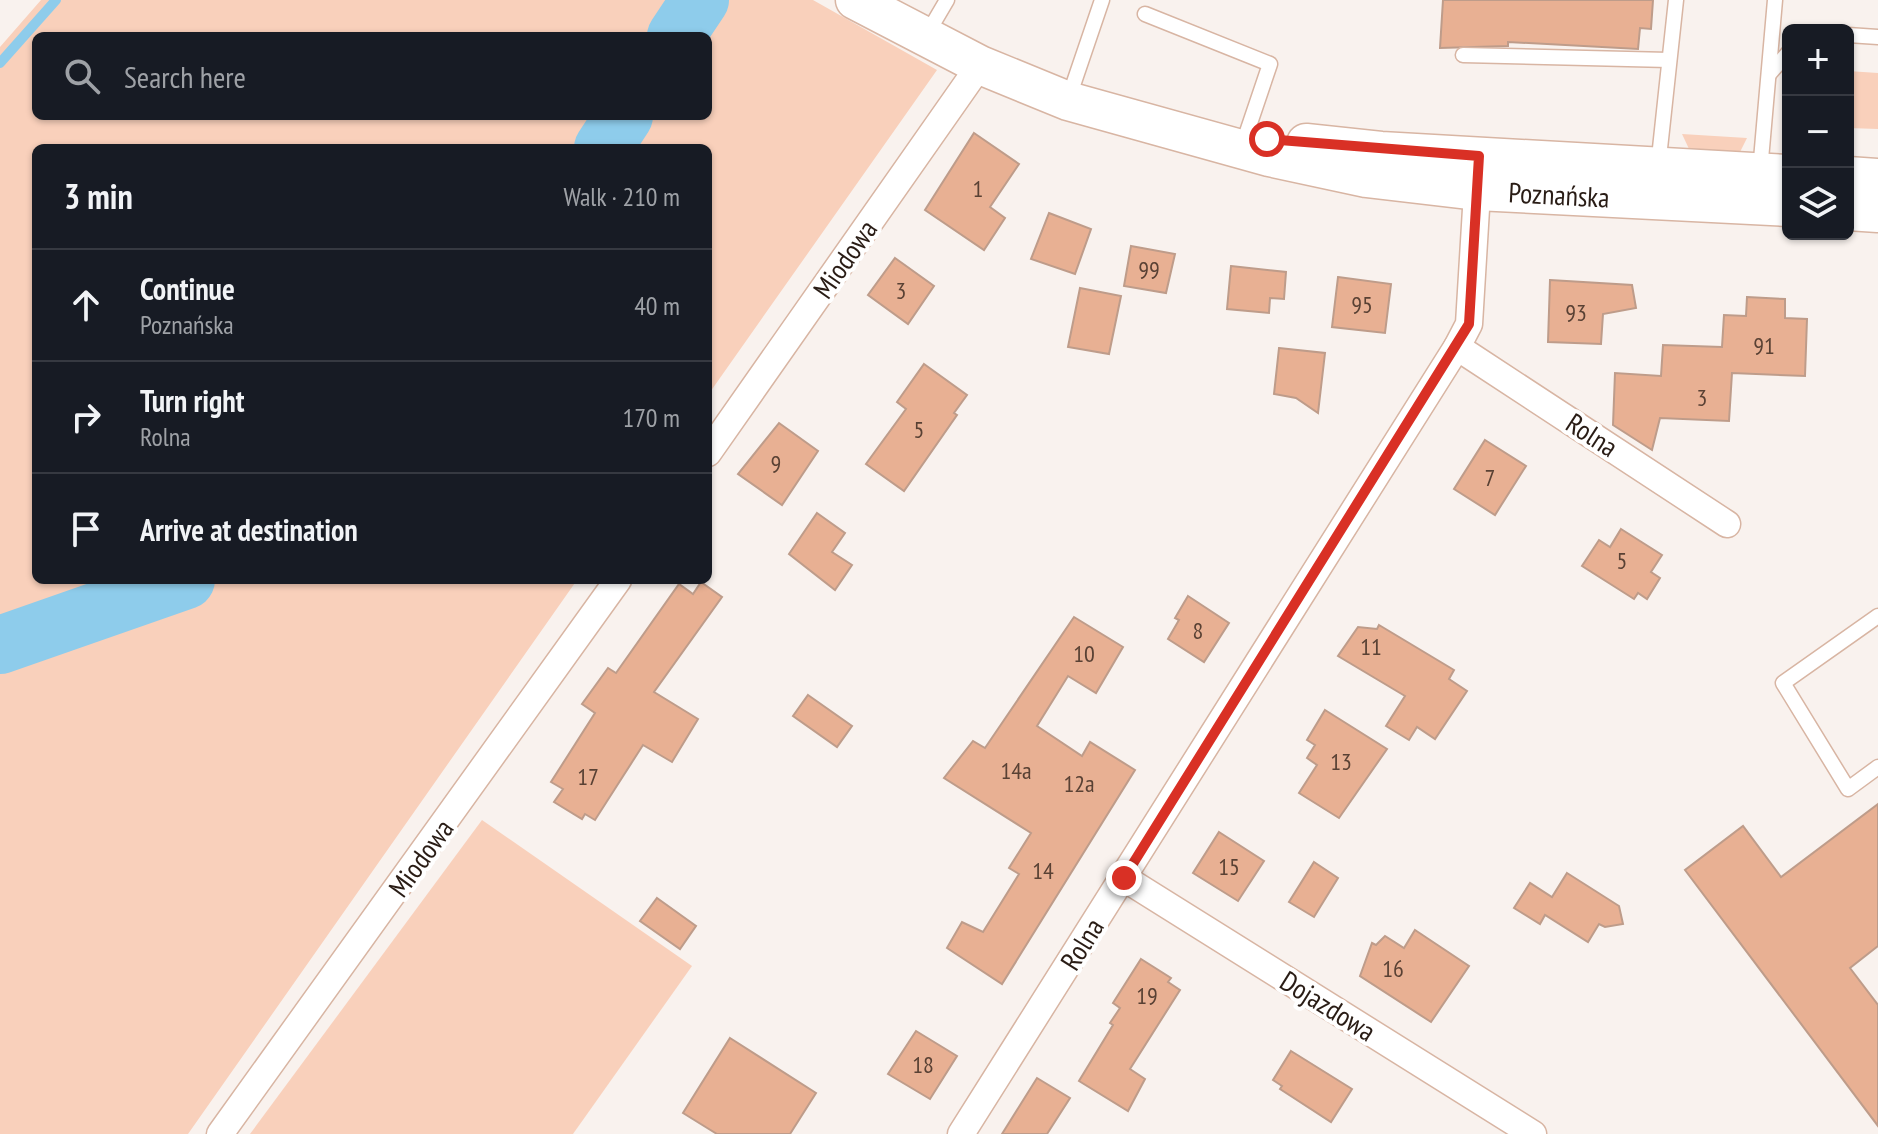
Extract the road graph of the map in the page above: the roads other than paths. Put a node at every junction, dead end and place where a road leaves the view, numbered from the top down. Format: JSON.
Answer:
{"nodes":[{"id":1,"x":855,"y":0,"type":"edge"},
{"id":2,"x":947,"y":0,"type":"edge"},
{"id":3,"x":1102,"y":0,"type":"edge"},
{"id":4,"x":1676,"y":0,"type":"edge"},
{"id":5,"x":1775,"y":0,"type":"edge"},
{"id":6,"x":1145,"y":14,"type":"dead end"},
{"id":7,"x":1854,"y":35,"type":"edge"},
{"id":8,"x":1878,"y":37,"type":"edge"},
{"id":9,"x":925,"y":38,"type":"junction"},
{"id":10,"x":1463,"y":55,"type":"dead end"},
{"id":11,"x":1669,"y":60,"type":"junction"},
{"id":12,"x":1782,"y":60,"type":"edge"},
{"id":13,"x":980,"y":65,"type":"junction"},
{"id":14,"x":1770,"y":73,"type":"junction"},
{"id":15,"x":1068,"y":101,"type":"junction"},
{"id":16,"x":1191,"y":135,"type":"junction"},
{"id":17,"x":1245,"y":138,"type":"junction"},
{"id":18,"x":1774,"y":173,"type":"edge"},
{"id":19,"x":1478,"y":174,"type":"junction"},
{"id":20,"x":1854,"y":176,"type":"edge"},
{"id":21,"x":1878,"y":178,"type":"edge"},
{"id":22,"x":1658,"y":183,"type":"junction"},
{"id":23,"x":1782,"y":206,"type":"edge"},
{"id":24,"x":1854,"y":211,"type":"edge"},
{"id":25,"x":1878,"y":213,"type":"edge"},
{"id":26,"x":1457,"y":347,"type":"junction"},
{"id":27,"x":712,"y":447,"type":"edge"},
{"id":28,"x":1727,"y":524,"type":"dead end"},
{"id":29,"x":615,"y":584,"type":"edge"},
{"id":30,"x":1878,"y":616,"type":"edge"},
{"id":31,"x":1878,"y":767,"type":"edge"},
{"id":32,"x":1124,"y":878,"type":"junction"},
{"id":33,"x":220,"y":1134,"type":"edge"},
{"id":34,"x":961,"y":1134,"type":"edge"},
{"id":35,"x":1533,"y":1134,"type":"edge"}],
"edges":[{"from":1,"to":9,"type":"main road","name":"Poznańska"},
{"from":2,"to":9,"type":"lane"},
{"from":3,"to":15,"type":"lane"},
{"from":4,"to":11,"type":"lane"},
{"from":5,"to":14,"type":"lane"},
{"from":6,"to":17,"type":"lane"},
{"from":7,"to":8,"type":"lane"},
{"from":9,"to":13,"type":"main road","name":"Poznańska"},
{"from":10,"to":11,"type":"lane"},
{"from":11,"to":22,"type":"lane"},
{"from":12,"to":14,"type":"lane"},
{"from":13,"to":15,"type":"main road","name":"Poznańska"},
{"from":13,"to":27,"type":"street","name":"Miodowa"},
{"from":14,"to":18,"type":"lane"},
{"from":15,"to":16,"type":"main road","name":"Poznańska"},
{"from":16,"to":17,"type":"main road","name":"Poznańska"},
{"from":16,"to":19,"type":"main road","name":"Poznańska"},
{"from":17,"to":19,"type":"main road","name":"Poznańska"},
{"from":18,"to":22,"type":"main road","name":"Poznańska"},
{"from":19,"to":22,"type":"main road","name":"Poznańska"},
{"from":19,"to":26,"type":"street","name":"Rolna"},
{"from":20,"to":21,"type":"main road"},
{"from":22,"to":23,"type":"main road","name":"Poznańska"},
{"from":24,"to":25,"type":"main road"},
{"from":26,"to":28,"type":"street","name":"Rolna"},
{"from":26,"to":32,"type":"street","name":"Rolna"},
{"from":29,"to":33,"type":"street","name":"Miodowa"},
{"from":30,"to":31,"type":"lane"},
{"from":32,"to":34,"type":"street","name":"Rolna"},
{"from":32,"to":35,"type":"street","name":"Dojazdowa"}]}
